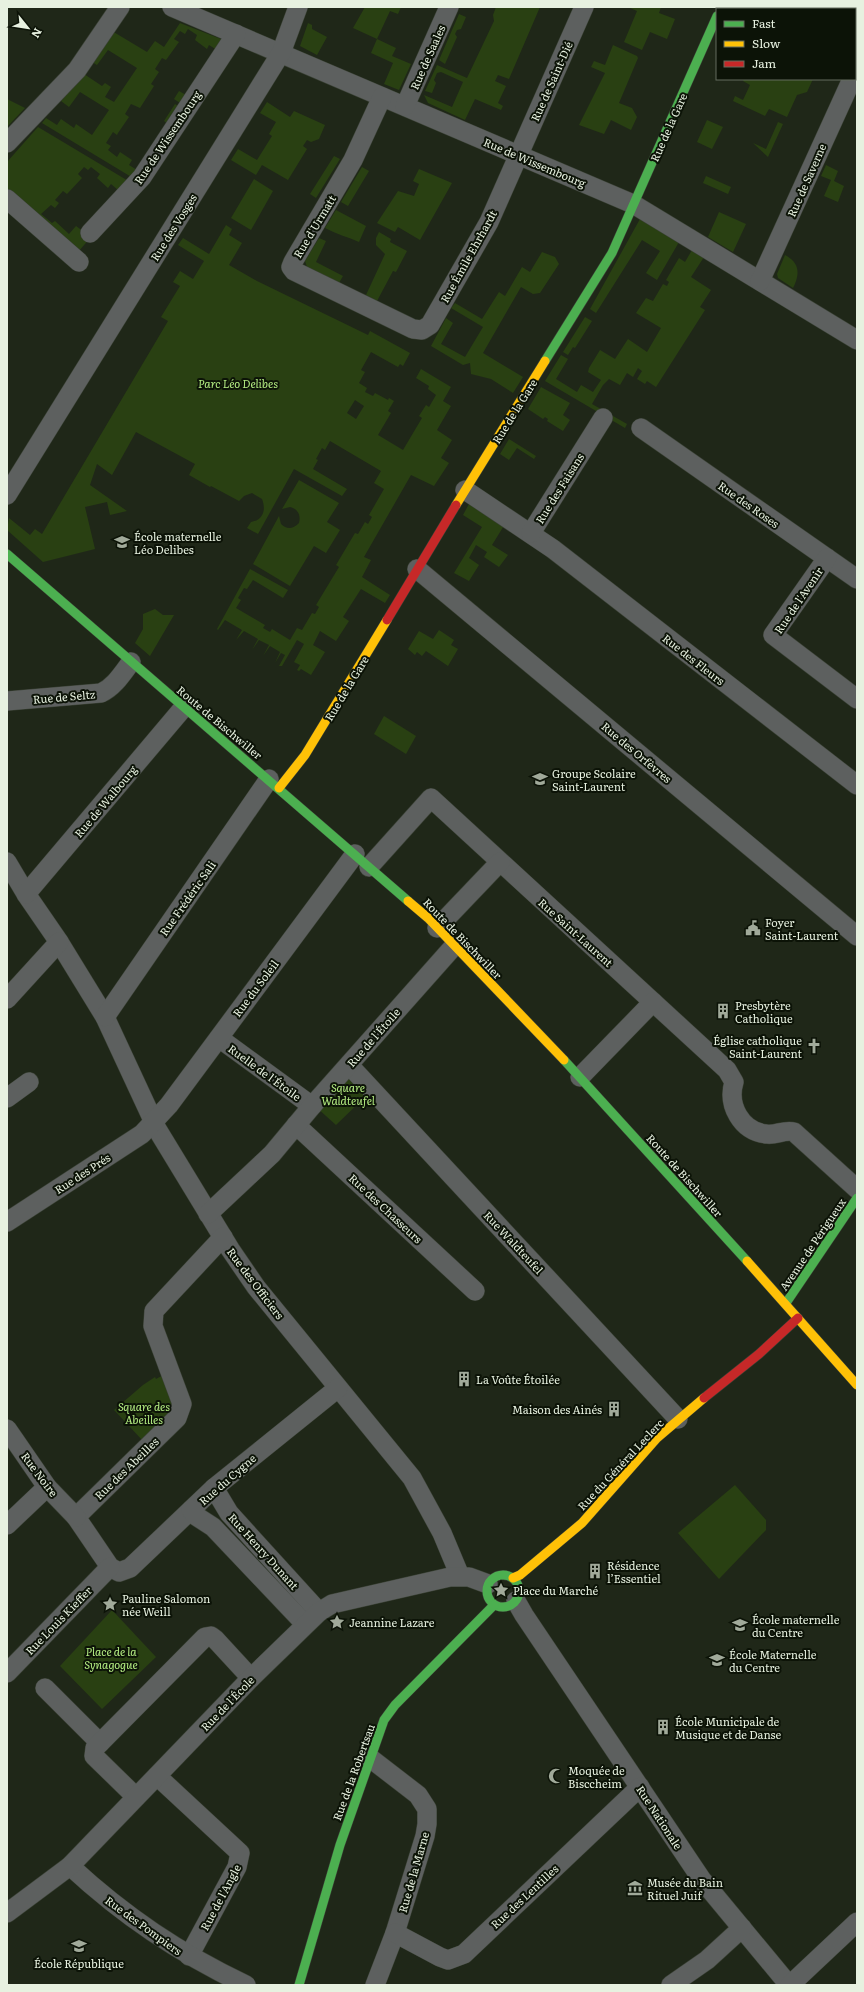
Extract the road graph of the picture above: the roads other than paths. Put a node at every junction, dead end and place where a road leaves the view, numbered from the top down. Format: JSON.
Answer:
{"nodes":[{"id":1,"x":120,"y":7,"type":"edge"},
{"id":2,"x":172,"y":7,"type":"edge"},
{"id":3,"x":298,"y":7,"type":"edge"},
{"id":4,"x":449,"y":7,"type":"edge"},
{"id":5,"x":584,"y":7,"type":"edge"},
{"id":6,"x":716,"y":18,"type":"edge"},
{"id":7,"x":236,"y":34,"type":"junction"},
{"id":8,"x":281,"y":53,"type":"junction"},
{"id":9,"x":852,"y":80,"type":"edge"},
{"id":10,"x":382,"y":97,"type":"junction"},
{"id":11,"x":405,"y":106,"type":"junction"},
{"id":12,"x":7,"y":143,"type":"edge"},
{"id":13,"x":518,"y":156,"type":"junction"},
{"id":14,"x":7,"y":199,"type":"edge"},
{"id":15,"x":633,"y":204,"type":"junction"},
{"id":16,"x":90,"y":233,"type":"dead end"},
{"id":17,"x":79,"y":262,"type":"dead end"},
{"id":18,"x":760,"y":281,"type":"junction"},
{"id":19,"x":422,"y":330,"type":"joint"},
{"id":20,"x":857,"y":340,"type":"edge"},
{"id":21,"x":603,"y":418,"type":"dead end"},
{"id":22,"x":641,"y":428,"type":"dead end"},
{"id":23,"x":40,"y":444,"type":"junction"},
{"id":24,"x":7,"y":474,"type":"edge"},
{"id":25,"x":465,"y":490,"type":"junction"},
{"id":26,"x":7,"y":495,"type":"edge"},
{"id":27,"x":531,"y":533,"type":"junction"},
{"id":28,"x":7,"y":554,"type":"edge"},
{"id":29,"x":827,"y":558,"type":"junction"},
{"id":30,"x":417,"y":569,"type":"junction"},
{"id":31,"x":857,"y":579,"type":"edge"},
{"id":32,"x":131,"y":662,"type":"junction"},
{"id":33,"x":857,"y":699,"type":"edge"},
{"id":34,"x":7,"y":701,"type":"edge"},
{"id":35,"x":184,"y":707,"type":"junction"},
{"id":36,"x":274,"y":784,"type":"junction"},
{"id":37,"x":857,"y":785,"type":"edge"},
{"id":38,"x":355,"y":854,"type":"junction"},
{"id":39,"x":7,"y":862,"type":"edge"},
{"id":40,"x":500,"y":862,"type":"junction"},
{"id":41,"x":370,"y":867,"type":"junction"},
{"id":42,"x":26,"y":894,"type":"junction"},
{"id":43,"x":437,"y":928,"type":"junction"},
{"id":44,"x":857,"y":936,"type":"edge"},
{"id":45,"x":59,"y":942,"type":"junction"},
{"id":46,"x":454,"y":946,"type":"junction"},
{"id":47,"x":7,"y":999,"type":"edge"},
{"id":48,"x":653,"y":1002,"type":"junction"},
{"id":49,"x":105,"y":1018,"type":"junction"},
{"id":50,"x":218,"y":1038,"type":"junction"},
{"id":51,"x":349,"y":1065,"type":"junction"},
{"id":52,"x":580,"y":1077,"type":"junction"},
{"id":53,"x":29,"y":1082,"type":"dead end"},
{"id":54,"x":7,"y":1098,"type":"edge"},
{"id":55,"x":312,"y":1106,"type":"junction"},
{"id":56,"x":154,"y":1121,"type":"junction"},
{"id":57,"x":296,"y":1125,"type":"junction"},
{"id":58,"x":857,"y":1189,"type":"edge"},
{"id":59,"x":857,"y":1198,"type":"edge"},
{"id":60,"x":208,"y":1214,"type":"junction"},
{"id":61,"x":7,"y":1222,"type":"edge"},
{"id":62,"x":223,"y":1237,"type":"junction"},
{"id":63,"x":475,"y":1291,"type":"dead end"},
{"id":64,"x":786,"y":1304,"type":"junction"},
{"id":65,"x":798,"y":1318,"type":"junction"},
{"id":66,"x":857,"y":1385,"type":"edge"},
{"id":67,"x":338,"y":1388,"type":"junction"},
{"id":68,"x":678,"y":1419,"type":"junction"},
{"id":69,"x":7,"y":1429,"type":"edge"},
{"id":70,"x":47,"y":1487,"type":"junction"},
{"id":71,"x":214,"y":1488,"type":"junction"},
{"id":72,"x":191,"y":1510,"type":"junction"},
{"id":73,"x":76,"y":1517,"type":"junction"},
{"id":74,"x":7,"y":1526,"type":"edge"},
{"id":75,"x":114,"y":1570,"type":"junction"},
{"id":76,"x":460,"y":1576,"type":"junction"},
{"id":77,"x":514,"y":1578,"type":"junction"},
{"id":78,"x":488,"y":1584,"type":"junction"},
{"id":79,"x":516,"y":1601,"type":"junction"},
{"id":80,"x":494,"y":1605,"type":"junction"},
{"id":81,"x":319,"y":1612,"type":"junction"},
{"id":82,"x":305,"y":1624,"type":"junction"},
{"id":83,"x":7,"y":1672,"type":"edge"},
{"id":84,"x":251,"y":1678,"type":"junction"},
{"id":85,"x":45,"y":1688,"type":"dead end"},
{"id":86,"x":100,"y":1742,"type":"junction"},
{"id":87,"x":370,"y":1758,"type":"junction"},
{"id":88,"x":157,"y":1776,"type":"junction"},
{"id":89,"x":640,"y":1787,"type":"junction"},
{"id":90,"x":136,"y":1797,"type":"junction"},
{"id":91,"x":70,"y":1866,"type":"junction"},
{"id":92,"x":7,"y":1914,"type":"edge"},
{"id":93,"x":857,"y":1922,"type":"edge"},
{"id":94,"x":742,"y":1928,"type":"junction"},
{"id":95,"x":395,"y":1933,"type":"junction"},
{"id":96,"x":188,"y":1956,"type":"junction"},
{"id":97,"x":246,"y":1985,"type":"edge"},
{"id":98,"x":299,"y":1985,"type":"edge"},
{"id":99,"x":375,"y":1985,"type":"edge"},
{"id":100,"x":671,"y":1985,"type":"edge"},
{"id":101,"x":789,"y":1985,"type":"edge"}],
"edges":[{"from":1,"to":12,"type":"street"},
{"from":2,"to":7,"type":"street","name":"Rue de Wissembourg"},
{"from":3,"to":8,"type":"street","name":"Rue des Vosges"},
{"from":4,"to":11,"type":"street","name":"Rue de Saales"},
{"from":5,"to":13,"type":"street","name":"Rue de Saint-Dié"},
{"from":6,"to":15,"type":"street","name":"Rue de la Gare"},
{"from":7,"to":8,"type":"street","name":"Rue de Wissembourg"},
{"from":7,"to":16,"type":"street","name":"Rue de Wissembourg"},
{"from":8,"to":10,"type":"street","name":"Rue de Wissembourg"},
{"from":8,"to":23,"type":"street","name":"Rue des Vosges"},
{"from":9,"to":18,"type":"street","name":"Rue de Saverne"},
{"from":10,"to":11,"type":"street","name":"Rue de Wissembourg"},
{"from":10,"to":19,"type":"street","name":"Rue d'Urmatt"},
{"from":11,"to":13,"type":"street","name":"Rue de Wissembourg"},
{"from":13,"to":15,"type":"street","name":"Rue de Wissembourg"},
{"from":13,"to":19,"type":"street","name":"Rue Émile Ehrhardt"},
{"from":14,"to":17,"type":"street"},
{"from":15,"to":18,"type":"street","name":"Rue de Wissembourg"},
{"from":15,"to":25,"type":"street","name":"Rue de la Gare"},
{"from":18,"to":20,"type":"street","name":"Rue de Wissembourg"},
{"from":21,"to":27,"type":"street","name":"Rue des Faisans"},
{"from":22,"to":29,"type":"street","name":"Rue des Roses"},
{"from":23,"to":24,"type":"street","name":"Rue des Vosges"},
{"from":23,"to":26,"type":"street","name":"Rue des Vosges"},
{"from":25,"to":27,"type":"street","name":"Rue des Faisans"},
{"from":25,"to":30,"type":"street","name":"Rue de la Gare"},
{"from":27,"to":37,"type":"street","name":"Rue des Fleurs"},
{"from":28,"to":32,"type":"street","name":"Route de Bischwiller"},
{"from":29,"to":31,"type":"street","name":"Rue des Roses"},
{"from":29,"to":33,"type":"street","name":"Rue de l'Avenir"},
{"from":30,"to":36,"type":"street","name":"Rue de la Gare"},
{"from":30,"to":44,"type":"street","name":"Rue des Orfèvres"},
{"from":32,"to":34,"type":"street","name":"Rue de Seltz"},
{"from":32,"to":35,"type":"street","name":"Route de Bischwiller"},
{"from":35,"to":36,"type":"street","name":"Route de Bischwiller"},
{"from":35,"to":42,"type":"street","name":"Rue de Walbourg"},
{"from":36,"to":38,"type":"street","name":"Route de Bischwiller"},
{"from":36,"to":49,"type":"street","name":"Rue Frédéric Sali"},
{"from":38,"to":41,"type":"street","name":"Route de Bischwiller"},
{"from":38,"to":50,"type":"street","name":"Rue du Soleil"},
{"from":39,"to":42,"type":"street","name":"Rue des Officiers"},
{"from":40,"to":41,"type":"street","name":"Rue Saint-Laurent"},
{"from":40,"to":43,"type":"street"},
{"from":40,"to":48,"type":"street","name":"Rue Saint-Laurent"},
{"from":41,"to":43,"type":"street","name":"Route de Bischwiller"},
{"from":42,"to":45,"type":"street","name":"Rue des Officiers"},
{"from":43,"to":46,"type":"street","name":"Route de Bischwiller"},
{"from":45,"to":47,"type":"street"},
{"from":45,"to":49,"type":"street","name":"Rue des Officiers"},
{"from":46,"to":51,"type":"street","name":"Rue de l'Étoile"},
{"from":46,"to":52,"type":"street","name":"Route de Bischwiller"},
{"from":48,"to":52,"type":"street"},
{"from":48,"to":58,"type":"street","name":"Rue Saint-Laurent"},
{"from":49,"to":56,"type":"street","name":"Rue des Officiers"},
{"from":50,"to":55,"type":"street","name":"Ruelle de l'Étoile"},
{"from":50,"to":56,"type":"street","name":"Rue du Soleil"},
{"from":51,"to":55,"type":"street","name":"Rue de l'Étoile"},
{"from":51,"to":68,"type":"street","name":"Rue Waldteufel"},
{"from":52,"to":64,"type":"street","name":"Route de Bischwiller"},
{"from":53,"to":54,"type":"street"},
{"from":55,"to":57,"type":"street","name":"Rue de l'Étoile"},
{"from":56,"to":60,"type":"street","name":"Rue des Officiers"},
{"from":56,"to":61,"type":"street","name":"Rue des Prés"},
{"from":57,"to":60,"type":"street","name":"Rue de l'Étoile"},
{"from":57,"to":63,"type":"street","name":"Rue des Chasseurs"},
{"from":59,"to":64,"type":"street","name":"Avenue de Périgueux"},
{"from":60,"to":62,"type":"street","name":"Rue des Officiers"},
{"from":62,"to":67,"type":"street","name":"Rue des Officiers"},
{"from":62,"to":73,"type":"street","name":"Rue des Abeilles"},
{"from":64,"to":65,"type":"street","name":"Route de Bischwiller"},
{"from":65,"to":66,"type":"street","name":"Route de Bischwiller"},
{"from":65,"to":68,"type":"street","name":"Rue du Général Leclerc"},
{"from":67,"to":71,"type":"street","name":"Rue du Cygne"},
{"from":67,"to":76,"type":"street","name":"Rue des Officiers"},
{"from":68,"to":77,"type":"street","name":"Rue du Général Leclerc"},
{"from":69,"to":70,"type":"street","name":"Rue Noire"},
{"from":70,"to":73,"type":"street","name":"Rue Noire"},
{"from":70,"to":74,"type":"street"},
{"from":71,"to":72,"type":"street","name":"Rue du Cygne"},
{"from":71,"to":81,"type":"street","name":"Rue Henry Dunant"},
{"from":72,"to":75,"type":"street","name":"Rue du Cygne"},
{"from":72,"to":82,"type":"street","name":"Rue Henry Dunant"},
{"from":73,"to":75,"type":"street"},
{"from":75,"to":83,"type":"street","name":"Rue Louis Kieffer"},
{"from":76,"to":78,"type":"street","name":"Rue de l'École"},
{"from":76,"to":81,"type":"street","name":"Rue de l'École"},
{"from":77,"to":78,"type":"street"},
{"from":77,"to":79,"type":"street"},
{"from":78,"to":80,"type":"street"},
{"from":79,"to":80,"type":"street"},
{"from":79,"to":89,"type":"street","name":"Rue Nationale"},
{"from":80,"to":87,"type":"street","name":"Rue de la Robertsau"},
{"from":81,"to":82,"type":"street","name":"Rue de l'École"},
{"from":82,"to":84,"type":"street","name":"Rue de l'École"},
{"from":84,"to":86,"type":"street"},
{"from":84,"to":88,"type":"street","name":"Rue de l'École"},
{"from":85,"to":86,"type":"street"},
{"from":86,"to":90,"type":"street"},
{"from":87,"to":95,"type":"street","name":"Rue de la Marne"},
{"from":87,"to":98,"type":"street","name":"Rue de la Robertsau"},
{"from":88,"to":90,"type":"street","name":"Rue de l'École"},
{"from":88,"to":96,"type":"street","name":"Rue de l'Angle"},
{"from":89,"to":94,"type":"street","name":"Rue Nationale"},
{"from":89,"to":95,"type":"street","name":"Rue des Lentilles"},
{"from":90,"to":91,"type":"street","name":"Rue de l'École"},
{"from":91,"to":92,"type":"street","name":"Rue de l'École"},
{"from":91,"to":96,"type":"street","name":"Rue des Pompiers"},
{"from":93,"to":101,"type":"street"},
{"from":94,"to":100,"type":"street"},
{"from":94,"to":101,"type":"street","name":"Rue Nationale"},
{"from":95,"to":99,"type":"street","name":"Rue de la Marne"},
{"from":96,"to":97,"type":"street","name":"Rue des Pompiers"}]}
